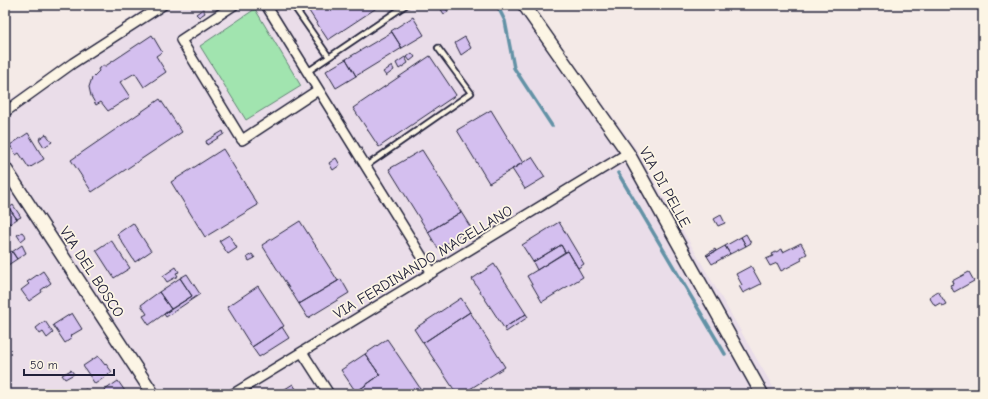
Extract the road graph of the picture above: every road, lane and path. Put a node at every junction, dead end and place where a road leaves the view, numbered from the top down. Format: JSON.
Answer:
{"nodes":[{"id":1,"x":163,"y":5,"type":"edge"},
{"id":2,"x":234,"y":5,"type":"edge"},
{"id":3,"x":266,"y":5,"type":"edge"},
{"id":4,"x":293,"y":5,"type":"edge"},
{"id":5,"x":406,"y":5,"type":"edge"},
{"id":6,"x":524,"y":5,"type":"edge"},
{"id":7,"x":438,"y":48,"type":"dead end"},
{"id":8,"x":330,"y":57,"type":"junction"},
{"id":9,"x":307,"y":72,"type":"junction"},
{"id":10,"x":318,"y":90,"type":"junction"},
{"id":11,"x":5,"y":112,"type":"edge"},
{"id":12,"x":628,"y":153,"type":"junction"},
{"id":13,"x":366,"y":166,"type":"junction"},
{"id":14,"x":5,"y":168,"type":"edge"},
{"id":15,"x":432,"y":273,"type":"junction"},
{"id":16,"x":302,"y":352,"type":"junction"},
{"id":17,"x":152,"y":394,"type":"edge"},
{"id":18,"x":233,"y":394,"type":"edge"},
{"id":19,"x":329,"y":394,"type":"edge"},
{"id":20,"x":762,"y":394,"type":"edge"}],
"edges":[{"from":1,"to":11,"type":"street"},
{"from":2,"to":10,"type":"street"},
{"from":3,"to":9,"type":"street"},
{"from":4,"to":8,"type":"lane"},
{"from":5,"to":8,"type":"lane"},
{"from":6,"to":12,"type":"street","name":"VIA DI PELLE"},
{"from":7,"to":13,"type":"lane"},
{"from":8,"to":9,"type":"lane"},
{"from":9,"to":10,"type":"street"},
{"from":10,"to":13,"type":"street"},
{"from":12,"to":15,"type":"street","name":"VIA FERDINANDO MAGELLANO"},
{"from":12,"to":20,"type":"street","name":"VIA DI PELLE"},
{"from":13,"to":15,"type":"street"},
{"from":14,"to":17,"type":"street","name":"VIA DEL BOSCO"},
{"from":15,"to":16,"type":"street","name":"VIA FERDINANDO MAGELLANO"},
{"from":16,"to":18,"type":"street","name":"VIA FERDINANDO MAGELLANO"},
{"from":16,"to":19,"type":"street"}]}
